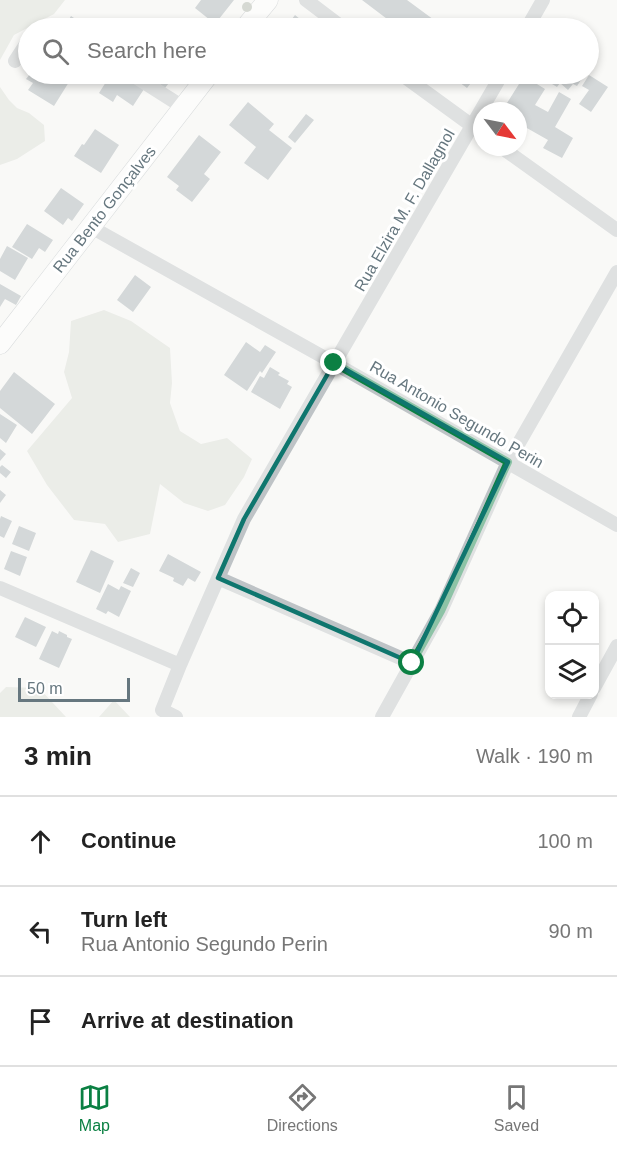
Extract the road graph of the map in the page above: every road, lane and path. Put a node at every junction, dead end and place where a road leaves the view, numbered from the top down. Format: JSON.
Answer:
{"nodes":[{"id":1,"x":268,"y":0,"type":"edge"},
{"id":2,"x":306,"y":0,"type":"edge"},
{"id":3,"x":543,"y":0,"type":"edge"},
{"id":4,"x":253,"y":18,"type":"edge"},
{"id":5,"x":330,"y":18,"type":"edge"},
{"id":6,"x":533,"y":18,"type":"edge"},
{"id":7,"x":18,"y":56,"type":"edge"},
{"id":8,"x":15,"y":61,"type":"dead end"},
{"id":9,"x":147,"y":84,"type":"edge"},
{"id":10,"x":201,"y":84,"type":"edge"},
{"id":11,"x":415,"y":84,"type":"edge"},
{"id":12,"x":498,"y":84,"type":"edge"},
{"id":13,"x":490,"y":102,"type":"edge"},
{"id":14,"x":183,"y":107,"type":"junction"},
{"id":15,"x":473,"y":127,"type":"edge"},
{"id":16,"x":473,"y":137,"type":"edge"},
{"id":17,"x":514,"y":156,"type":"edge"},
{"id":18,"x":91,"y":227,"type":"junction"},
{"id":19,"x":617,"y":230,"type":"edge"},
{"id":20,"x":617,"y":272,"type":"edge"},
{"id":21,"x":0,"y":344,"type":"edge"},
{"id":22,"x":334,"y":363,"type":"junction"},
{"id":23,"x":508,"y":462,"type":"junction"},
{"id":24,"x":617,"y":525,"type":"edge"},
{"id":25,"x":218,"y":578,"type":"junction"},
{"id":26,"x":0,"y":588,"type":"edge"},
{"id":27,"x":617,"y":645,"type":"edge"},
{"id":28,"x":412,"y":663,"type":"junction"},
{"id":29,"x":180,"y":665,"type":"junction"},
{"id":30,"x":599,"y":679,"type":"edge"},
{"id":31,"x":588,"y":699,"type":"edge"},
{"id":32,"x":176,"y":717,"type":"edge"},
{"id":33,"x":382,"y":717,"type":"edge"},
{"id":34,"x":579,"y":717,"type":"edge"}],
"edges":[{"from":1,"to":4,"type":"street"},
{"from":2,"to":5,"type":"street"},
{"from":3,"to":6,"type":"street"},
{"from":7,"to":8,"type":"street"},
{"from":9,"to":14,"type":"street"},
{"from":10,"to":14,"type":"street","name":"Rua Bento Gonçalves"},
{"from":11,"to":15,"type":"street"},
{"from":12,"to":13,"type":"street","name":"Rua Elzira M. F. Dallagnol"},
{"from":14,"to":18,"type":"street","name":"Rua Bento Gonçalves"},
{"from":16,"to":22,"type":"street","name":"Rua Elzira M. F. Dallagnol"},
{"from":17,"to":19,"type":"street"},
{"from":18,"to":21,"type":"street","name":"Rua Bento Gonçalves"},
{"from":18,"to":22,"type":"street","name":"Rua Antonio Segundo Perin"},
{"from":20,"to":23,"type":"street"},
{"from":22,"to":23,"type":"street","name":"Rua Antonio Segundo Perin"},
{"from":22,"to":25,"type":"street","name":"Rua Elzira M. F. Dallagnol"},
{"from":23,"to":24,"type":"street","name":"Rua Antonio Segundo Perin"},
{"from":23,"to":28,"type":"street"},
{"from":25,"to":28,"type":"street"},
{"from":25,"to":29,"type":"street","name":"Rua Elzira M. F. Dallagnol"},
{"from":26,"to":29,"type":"street"},
{"from":27,"to":30,"type":"street"},
{"from":28,"to":33,"type":"street"},
{"from":29,"to":32,"type":"street","name":"Rua Elzira M. F. Dallagnol"},
{"from":31,"to":34,"type":"street"}]}
